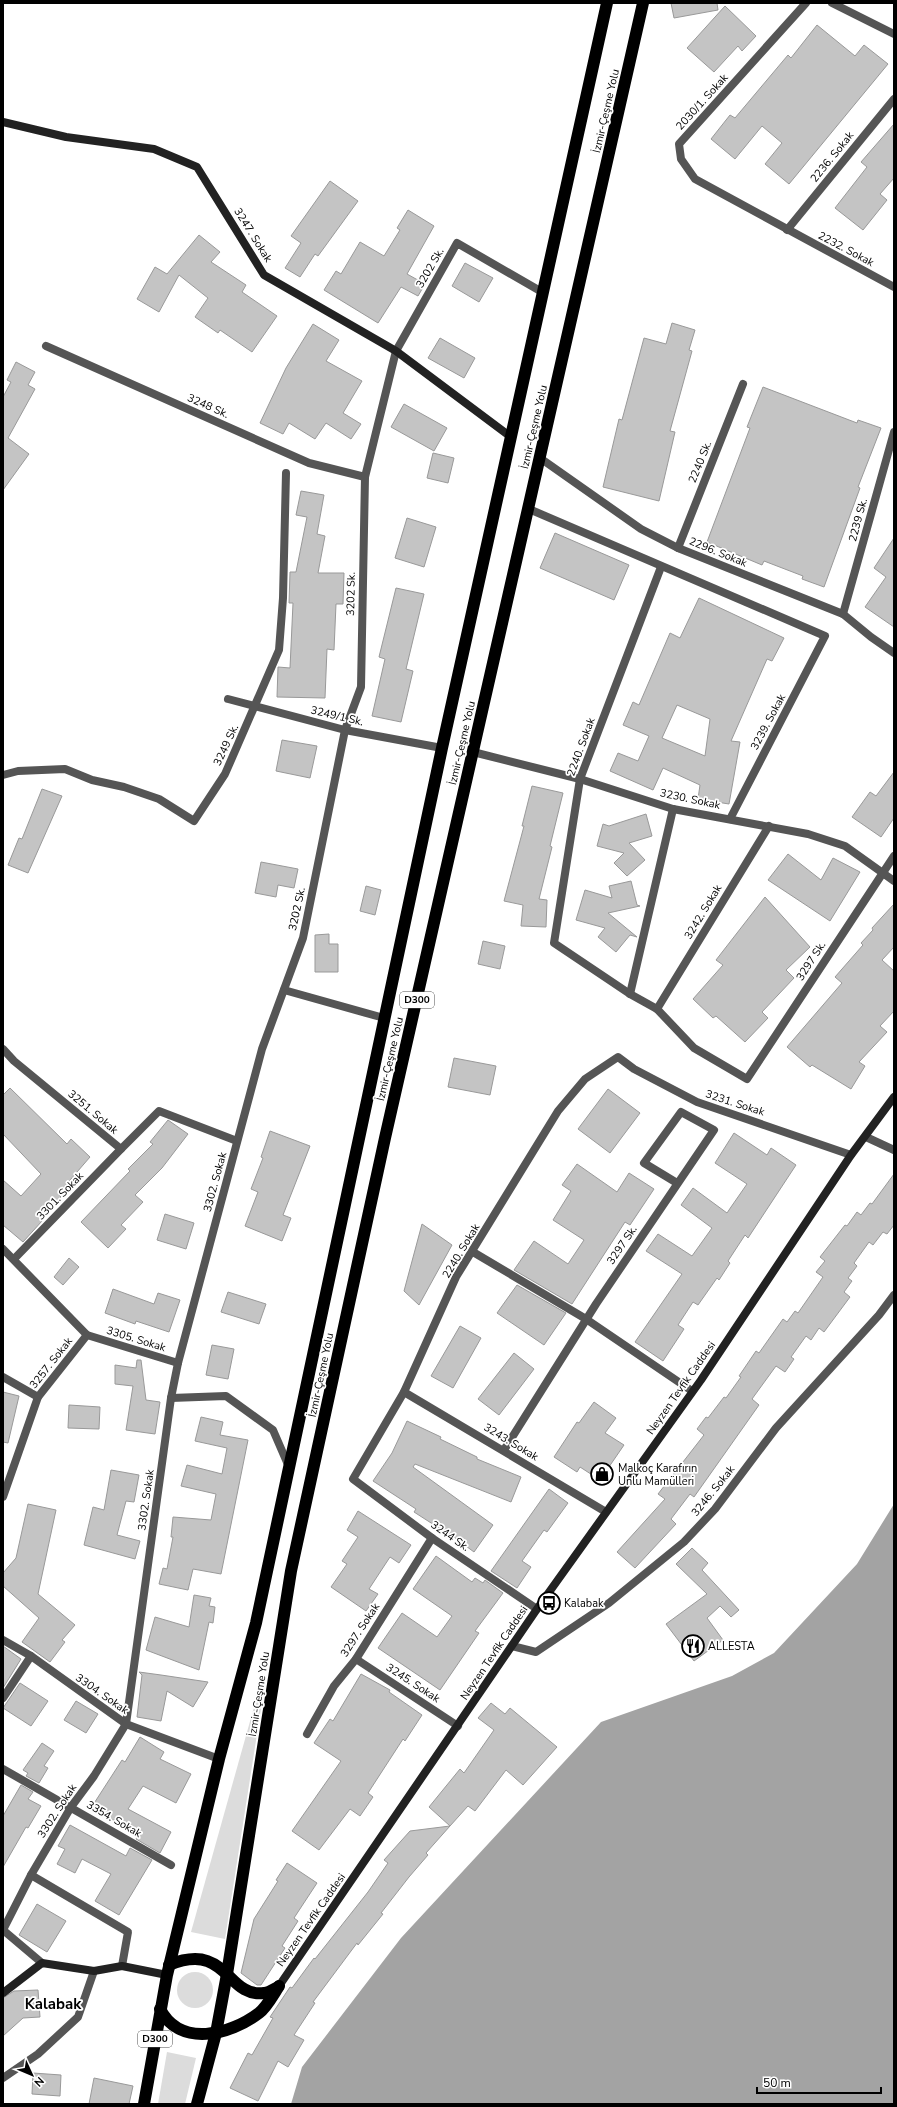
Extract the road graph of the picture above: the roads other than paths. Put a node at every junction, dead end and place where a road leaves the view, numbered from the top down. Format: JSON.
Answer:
{"nodes":[{"id":1,"x":607,"y":3,"type":"edge"},
{"id":2,"x":644,"y":3,"type":"edge"},
{"id":3,"x":806,"y":3,"type":"edge"},
{"id":4,"x":832,"y":3,"type":"edge"},
{"id":5,"x":894,"y":34,"type":"edge"},
{"id":6,"x":894,"y":99,"type":"edge"},
{"id":7,"x":3,"y":122,"type":"edge"},
{"id":8,"x":787,"y":230,"type":"junction"},
{"id":9,"x":894,"y":287,"type":"edge"},
{"id":10,"x":542,"y":292,"type":"junction"},
{"id":11,"x":46,"y":346,"type":"dead end"},
{"id":12,"x":396,"y":351,"type":"junction"},
{"id":13,"x":743,"y":384,"type":"dead end"},
{"id":14,"x":894,"y":432,"type":"edge"},
{"id":15,"x":511,"y":437,"type":"junction"},
{"id":16,"x":540,"y":458,"type":"junction"},
{"id":17,"x":286,"y":473,"type":"dead end"},
{"id":18,"x":365,"y":477,"type":"junction"},
{"id":19,"x":529,"y":509,"type":"junction"},
{"id":20,"x":678,"y":548,"type":"junction"},
{"id":21,"x":661,"y":567,"type":"junction"},
{"id":22,"x":843,"y":614,"type":"junction"},
{"id":23,"x":894,"y":653,"type":"edge"},
{"id":24,"x":228,"y":699,"type":"dead end"},
{"id":25,"x":255,"y":706,"type":"junction"},
{"id":26,"x":345,"y":730,"type":"junction"},
{"id":27,"x":442,"y":748,"type":"junction"},
{"id":28,"x":474,"y":752,"type":"junction"},
{"id":29,"x":3,"y":775,"type":"edge"},
{"id":30,"x":580,"y":779,"type":"junction"},
{"id":31,"x":673,"y":809,"type":"junction"},
{"id":32,"x":730,"y":818,"type":"junction"},
{"id":33,"x":769,"y":826,"type":"junction"},
{"id":34,"x":894,"y":856,"type":"edge"},
{"id":35,"x":883,"y":873,"type":"junction"},
{"id":36,"x":894,"y":881,"type":"edge"},
{"id":37,"x":284,"y":990,"type":"junction"},
{"id":38,"x":630,"y":994,"type":"junction"},
{"id":39,"x":657,"y":1009,"type":"junction"},
{"id":40,"x":384,"y":1018,"type":"junction"},
{"id":41,"x":3,"y":1049,"type":"edge"},
{"id":42,"x":262,"y":1049,"type":"joint"},
{"id":43,"x":618,"y":1057,"type":"joint"},
{"id":44,"x":894,"y":1097,"type":"edge"},
{"id":45,"x":866,"y":1137,"type":"junction"},
{"id":46,"x":237,"y":1142,"type":"junction"},
{"id":47,"x":121,"y":1149,"type":"junction"},
{"id":48,"x":894,"y":1150,"type":"edge"},
{"id":49,"x":851,"y":1155,"type":"junction"},
{"id":50,"x":677,"y":1183,"type":"junction"},
{"id":51,"x":3,"y":1249,"type":"edge"},
{"id":52,"x":472,"y":1252,"type":"junction"},
{"id":53,"x":14,"y":1259,"type":"junction"},
{"id":54,"x":894,"y":1296,"type":"edge"},
{"id":55,"x":586,"y":1319,"type":"junction"},
{"id":56,"x":87,"y":1335,"type":"junction"},
{"id":57,"x":178,"y":1363,"type":"junction"},
{"id":58,"x":3,"y":1377,"type":"edge"},
{"id":59,"x":404,"y":1392,"type":"junction"},
{"id":60,"x":692,"y":1392,"type":"junction"},
{"id":61,"x":38,"y":1397,"type":"junction"},
{"id":62,"x":171,"y":1398,"type":"junction"},
{"id":63,"x":504,"y":1450,"type":"junction"},
{"id":64,"x":289,"y":1467,"type":"junction"},
{"id":65,"x":353,"y":1479,"type":"joint"},
{"id":66,"x":3,"y":1497,"type":"edge"},
{"id":67,"x":606,"y":1512,"type":"junction"},
{"id":68,"x":432,"y":1538,"type":"junction"},
{"id":69,"x":537,"y":1609,"type":"junction"},
{"id":70,"x":3,"y":1640,"type":"edge"},
{"id":71,"x":512,"y":1646,"type":"junction"},
{"id":72,"x":30,"y":1656,"type":"junction"},
{"id":73,"x":356,"y":1659,"type":"junction"},
{"id":74,"x":3,"y":1698,"type":"edge"},
{"id":75,"x":126,"y":1724,"type":"junction"},
{"id":76,"x":458,"y":1726,"type":"junction"},
{"id":77,"x":308,"y":1734,"type":"dead end"},
{"id":78,"x":219,"y":1759,"type":"junction"},
{"id":79,"x":3,"y":1770,"type":"edge"},
{"id":80,"x":71,"y":1806,"type":"junction"},
{"id":81,"x":171,"y":1864,"type":"dead end"},
{"id":82,"x":31,"y":1875,"type":"junction"},
{"id":83,"x":3,"y":1930,"type":"edge"},
{"id":84,"x":42,"y":1963,"type":"junction"},
{"id":85,"x":122,"y":1966,"type":"junction"},
{"id":86,"x":168,"y":1970,"type":"junction"},
{"id":87,"x":94,"y":1971,"type":"junction"},
{"id":88,"x":227,"y":1974,"type":"junction"},
{"id":89,"x":279,"y":1986,"type":"junction"},
{"id":90,"x":3,"y":1993,"type":"edge"},
{"id":91,"x":160,"y":2009,"type":"junction"},
{"id":92,"x":216,"y":2034,"type":"junction"},
{"id":93,"x":3,"y":2078,"type":"edge"},
{"id":94,"x":144,"y":2104,"type":"edge"},
{"id":95,"x":197,"y":2104,"type":"edge"}],
"edges":[{"from":1,"to":10,"type":"highway","name":"İzmir-Çeşme Yolu","number":"D300"},
{"from":2,"to":16,"type":"highway","name":"İzmir-Çeşme Yolu","number":"D300"},
{"from":3,"to":8,"type":"street","name":"2030/1. Sokak"},
{"from":4,"to":5,"type":"street"},
{"from":6,"to":8,"type":"street","name":"2236. Sokak"},
{"from":7,"to":12,"type":"street","name":"3247. Sokak"},
{"from":8,"to":9,"type":"street","name":"2232. Sokak"},
{"from":10,"to":12,"type":"street","name":"3202 Sk."},
{"from":10,"to":15,"type":"highway","name":"İzmir-Çeşme Yolu","number":"D300"},
{"from":11,"to":18,"type":"street","name":"3248 Sk."},
{"from":12,"to":15,"type":"street","name":"3247. Sokak"},
{"from":12,"to":18,"type":"street","name":"3202 Sk."},
{"from":13,"to":20,"type":"street","name":"2240 Sk."},
{"from":14,"to":22,"type":"street","name":"2239 Sk."},
{"from":15,"to":27,"type":"highway","name":"İzmir-Çeşme Yolu","number":"D300"},
{"from":16,"to":19,"type":"highway","name":"İzmir-Çeşme Yolu","number":"D300"},
{"from":16,"to":20,"type":"street","name":"2296. Sokak"},
{"from":17,"to":25,"type":"street","name":"3249 Sk."},
{"from":18,"to":26,"type":"street","name":"3202 Sk."},
{"from":19,"to":21,"type":"street"},
{"from":19,"to":28,"type":"highway","name":"İzmir-Çeşme Yolu","number":"D300"},
{"from":20,"to":22,"type":"street","name":"2296. Sokak"},
{"from":21,"to":30,"type":"street","name":"2240. Sokak"},
{"from":21,"to":32,"type":"street","name":"3239. Sokak"},
{"from":22,"to":23,"type":"street","name":"2296. Sokak"},
{"from":24,"to":25,"type":"street","name":"3249/1 Sk."},
{"from":25,"to":26,"type":"street","name":"3249/1 Sk."},
{"from":25,"to":29,"type":"street","name":"3249 Sk."},
{"from":26,"to":27,"type":"street","name":"3249/1 Sk."},
{"from":26,"to":37,"type":"street","name":"3202 Sk."},
{"from":27,"to":40,"type":"highway","name":"İzmir-Çeşme Yolu","number":"D300"},
{"from":28,"to":30,"type":"street","name":"3230. Sokak"},
{"from":28,"to":88,"type":"highway","name":"İzmir-Çeşme Yolu","number":"D300"},
{"from":30,"to":31,"type":"street","name":"3230. Sokak"},
{"from":30,"to":38,"type":"street","name":"2240. Sokak"},
{"from":31,"to":32,"type":"street","name":"3230. Sokak"},
{"from":31,"to":38,"type":"street"},
{"from":32,"to":33,"type":"street","name":"3230. Sokak"},
{"from":33,"to":35,"type":"street","name":"3230. Sokak"},
{"from":33,"to":39,"type":"street","name":"3242. Sokak"},
{"from":34,"to":35,"type":"street","name":"3297 Sk."},
{"from":35,"to":36,"type":"street","name":"3230. Sokak"},
{"from":35,"to":39,"type":"street","name":"3297 Sk."},
{"from":37,"to":40,"type":"street"},
{"from":37,"to":42,"type":"street","name":"3202 Sk."},
{"from":38,"to":39,"type":"street"},
{"from":40,"to":64,"type":"highway","name":"İzmir-Çeşme Yolu","number":"D300"},
{"from":41,"to":47,"type":"street","name":"3251. Sokak"},
{"from":42,"to":46,"type":"street","name":"3302. Sokak"},
{"from":43,"to":49,"type":"street","name":"3231. Sokak"},
{"from":43,"to":52,"type":"street","name":"2240. Sokak"},
{"from":44,"to":45,"type":"street","name":"Neyzen Tevfik Caddesi"},
{"from":45,"to":48,"type":"street"},
{"from":45,"to":49,"type":"street","name":"Neyzen Tevfik Caddesi"},
{"from":46,"to":47,"type":"street","name":"3251. Sokak"},
{"from":46,"to":57,"type":"street","name":"3302. Sokak"},
{"from":47,"to":53,"type":"street","name":"3301. Sokak"},
{"from":49,"to":60,"type":"street","name":"Neyzen Tevfik Caddesi"},
{"from":50,"to":50,"type":"street","name":"3297 Sk."},
{"from":50,"to":55,"type":"street","name":"3297 Sk."},
{"from":51,"to":53,"type":"street"},
{"from":52,"to":55,"type":"street"},
{"from":52,"to":59,"type":"street","name":"2240. Sokak"},
{"from":53,"to":56,"type":"street"},
{"from":54,"to":71,"type":"street","name":"3246. Sokak"},
{"from":55,"to":60,"type":"street"},
{"from":55,"to":63,"type":"street","name":"3297 Sk."},
{"from":56,"to":57,"type":"street","name":"3305. Sokak"},
{"from":56,"to":61,"type":"street","name":"3257. Sokak"},
{"from":57,"to":62,"type":"street","name":"3302. Sokak"},
{"from":58,"to":61,"type":"street"},
{"from":59,"to":63,"type":"street","name":"3243. Sokak"},
{"from":59,"to":65,"type":"street","name":"2240. Sokak"},
{"from":60,"to":67,"type":"street","name":"Neyzen Tevfik Caddesi"},
{"from":61,"to":66,"type":"street","name":"3257. Sokak"},
{"from":62,"to":64,"type":"street"},
{"from":62,"to":75,"type":"street","name":"3302. Sokak"},
{"from":63,"to":67,"type":"street","name":"3243. Sokak"},
{"from":64,"to":78,"type":"highway","name":"İzmir-Çeşme Yolu","number":"D300"},
{"from":65,"to":68,"type":"street","name":"3244 Sk."},
{"from":67,"to":69,"type":"street","name":"Neyzen Tevfik Caddesi"},
{"from":68,"to":69,"type":"street","name":"3244 Sk."},
{"from":68,"to":73,"type":"street","name":"3297. Sokak"},
{"from":69,"to":71,"type":"street","name":"Neyzen Tevfik Caddesi"},
{"from":70,"to":72,"type":"street","name":"3304. Sokak"},
{"from":71,"to":76,"type":"street","name":"Neyzen Tevfik Caddesi"},
{"from":72,"to":74,"type":"street"},
{"from":72,"to":75,"type":"street","name":"3304. Sokak"},
{"from":73,"to":76,"type":"street","name":"3245. Sokak"},
{"from":73,"to":77,"type":"street","name":"3297. Sokak"},
{"from":75,"to":78,"type":"street","name":"3304. Sokak"},
{"from":75,"to":80,"type":"street","name":"3302. Sokak"},
{"from":76,"to":89,"type":"street","name":"Neyzen Tevfik Caddesi"},
{"from":78,"to":86,"type":"highway","name":"İzmir-Çeşme Yolu","number":"D300"},
{"from":79,"to":80,"type":"street","name":"3354. Sokak"},
{"from":80,"to":81,"type":"street","name":"3354. Sokak"},
{"from":80,"to":82,"type":"street","name":"3302. Sokak"},
{"from":82,"to":83,"type":"street","name":"3302. Sokak"},
{"from":82,"to":85,"type":"street"},
{"from":83,"to":84,"type":"street"},
{"from":84,"to":87,"type":"street"},
{"from":84,"to":90,"type":"street"},
{"from":85,"to":86,"type":"street"},
{"from":85,"to":87,"type":"street"},
{"from":86,"to":88,"type":"highway"},
{"from":86,"to":91,"type":"highway","number":"D300"},
{"from":87,"to":93,"type":"street"},
{"from":88,"to":89,"type":"highway"},
{"from":88,"to":92,"type":"highway","name":"İzmir-Çeşme Yolu","number":"D300"},
{"from":89,"to":92,"type":"highway"},
{"from":91,"to":92,"type":"highway"},
{"from":91,"to":94,"type":"highway","number":"D300"},
{"from":92,"to":95,"type":"highway","number":"D300"}]}
